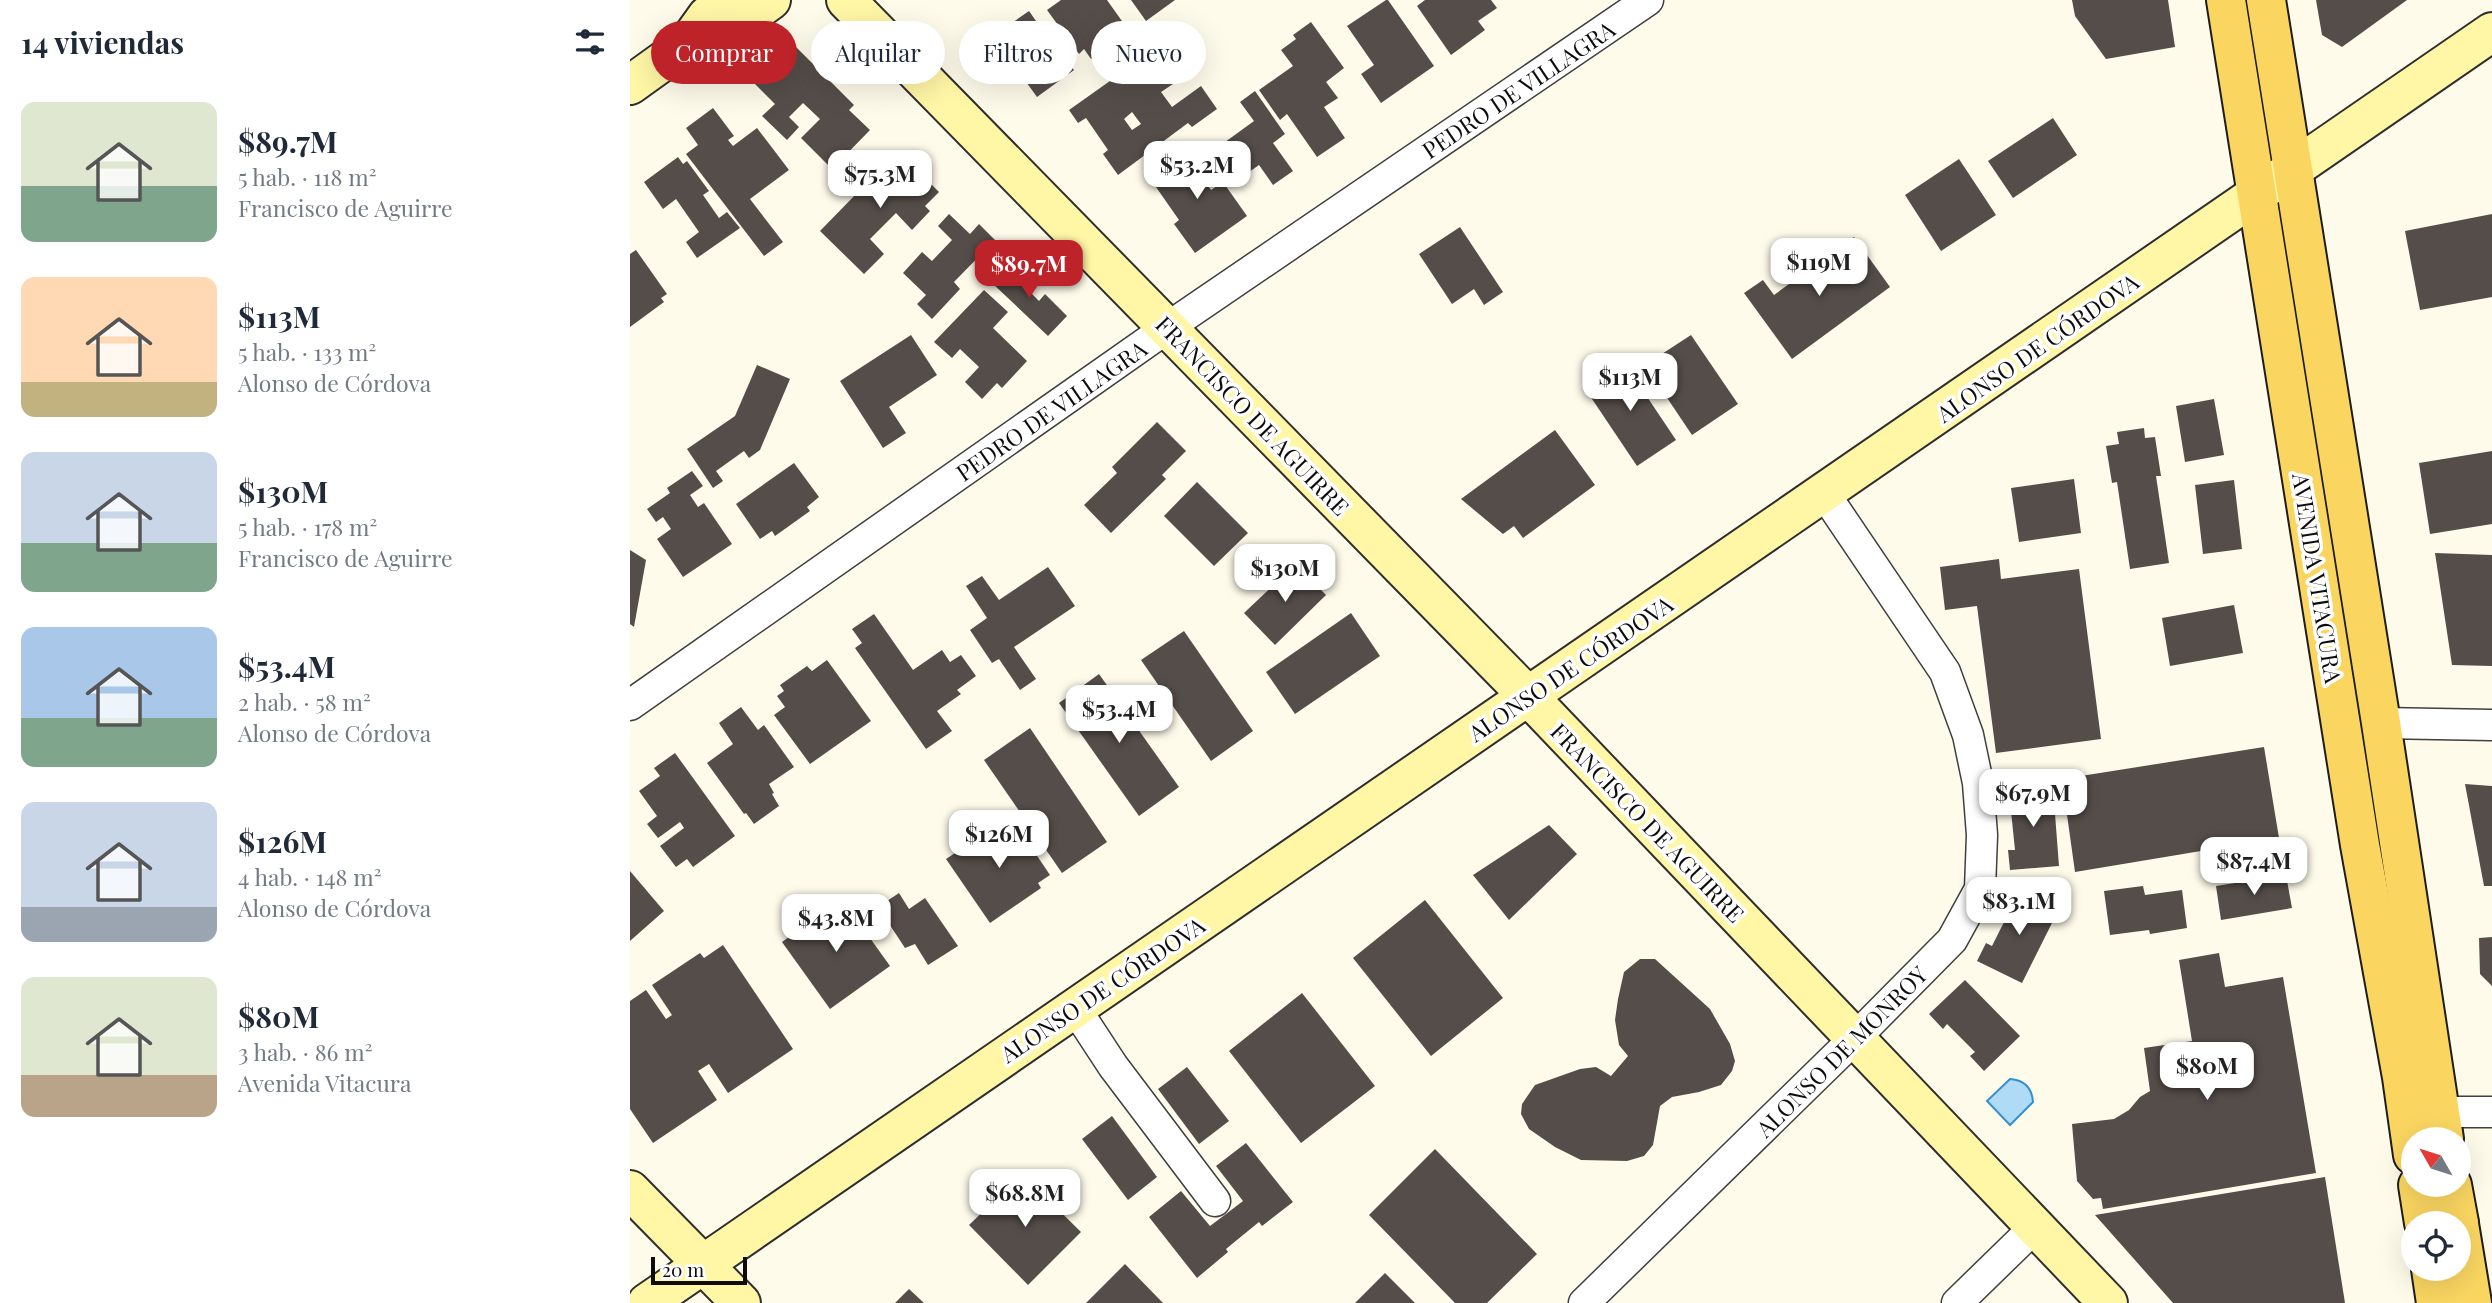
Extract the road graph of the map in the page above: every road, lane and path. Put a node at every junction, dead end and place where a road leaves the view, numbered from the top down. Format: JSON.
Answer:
{"nodes":[{"id":1,"x":727,"y":0,"type":"edge"},
{"id":2,"x":771,"y":0,"type":"edge"},
{"id":3,"x":846,"y":0,"type":"edge"},
{"id":4,"x":1648,"y":0,"type":"edge"},
{"id":5,"x":2226,"y":0,"type":"edge"},
{"id":6,"x":2266,"y":0,"type":"edge"},
{"id":7,"x":703,"y":21,"type":"edge"},
{"id":8,"x":742,"y":21,"type":"edge"},
{"id":9,"x":2492,"y":32,"type":"edge"},
{"id":10,"x":651,"y":70,"type":"edge"},
{"id":11,"x":630,"y":85,"type":"edge"},
{"id":12,"x":2293,"y":171,"type":"junction"},
{"id":13,"x":2256,"y":195,"type":"junction"},
{"id":14,"x":1167,"y":328,"type":"junction"},
{"id":15,"x":1824,"y":493,"type":"junction"},
{"id":16,"x":1528,"y":696,"type":"junction"},
{"id":17,"x":630,"y":705,"type":"edge"},
{"id":18,"x":2382,"y":723,"type":"junction"},
{"id":19,"x":2492,"y":725,"type":"edge"},
{"id":20,"x":1075,"y":1008,"type":"junction"},
{"id":21,"x":1855,"y":1038,"type":"junction"},
{"id":22,"x":2492,"y":1112,"type":"edge"},
{"id":23,"x":2425,"y":1127,"type":"edge"},
{"id":24,"x":2426,"y":1127,"type":"edge"},
{"id":25,"x":2448,"y":1127,"type":"edge"},
{"id":26,"x":630,"y":1190,"type":"edge"},
{"id":27,"x":1215,"y":1201,"type":"dead end"},
{"id":28,"x":2036,"y":1226,"type":"junction"},
{"id":29,"x":703,"y":1264,"type":"junction"},
{"id":30,"x":2433,"y":1281,"type":"edge"},
{"id":31,"x":2468,"y":1281,"type":"edge"},
{"id":32,"x":644,"y":1298,"type":"edge"},
{"id":33,"x":741,"y":1303,"type":"edge"},
{"id":34,"x":1584,"y":1303,"type":"edge"},
{"id":35,"x":1957,"y":1303,"type":"edge"},
{"id":36,"x":2108,"y":1303,"type":"edge"},
{"id":37,"x":2436,"y":1303,"type":"edge"},
{"id":38,"x":2472,"y":1303,"type":"edge"}],
"edges":[{"from":1,"to":7,"type":"main road"},
{"from":2,"to":8,"type":"main road"},
{"from":3,"to":14,"type":"main road","name":"FRANCISCO DE AGUIRRE"},
{"from":4,"to":14,"type":"street","name":"PEDRO DE VILLAGRA"},
{"from":5,"to":13,"type":"main road","name":"AVENIDA VITACURA"},
{"from":6,"to":12,"type":"main road","name":"AVENIDA VITACURA"},
{"from":9,"to":12,"type":"main road","name":"ALONSO DE CÓRDOVA"},
{"from":10,"to":11,"type":"main road"},
{"from":12,"to":13,"type":"main road","name":"ALONSO DE CÓRDOVA"},
{"from":12,"to":18,"type":"main road","name":"AVENIDA VITACURA"},
{"from":13,"to":15,"type":"main road","name":"ALONSO DE CÓRDOVA"},
{"from":13,"to":23,"type":"main road","name":"AVENIDA VITACURA"},
{"from":14,"to":16,"type":"main road","name":"FRANCISCO DE AGUIRRE"},
{"from":14,"to":17,"type":"street","name":"PEDRO DE VILLAGRA"},
{"from":15,"to":16,"type":"main road","name":"ALONSO DE CÓRDOVA"},
{"from":15,"to":21,"type":"street","name":"ALONSO DE MONROY"},
{"from":16,"to":20,"type":"main road","name":"ALONSO DE CÓRDOVA"},
{"from":16,"to":21,"type":"main road","name":"FRANCISCO DE AGUIRRE"},
{"from":18,"to":19,"type":"street"},
{"from":18,"to":24,"type":"main road","name":"AVENIDA VITACURA"},
{"from":20,"to":27,"type":"street"},
{"from":20,"to":29,"type":"main road","name":"ALONSO DE CÓRDOVA"},
{"from":21,"to":28,"type":"main road","name":"FRANCISCO DE AGUIRRE"},
{"from":21,"to":34,"type":"street","name":"ALONSO DE MONROY"},
{"from":22,"to":25,"type":"street"},
{"from":26,"to":29,"type":"main road"},
{"from":28,"to":35,"type":"street"},
{"from":28,"to":36,"type":"main road","name":"FRANCISCO DE AGUIRRE"},
{"from":29,"to":32,"type":"main road","name":"ALONSO DE CÓRDOVA"},
{"from":29,"to":33,"type":"main road"},
{"from":30,"to":37,"type":"main road"},
{"from":31,"to":38,"type":"main road"}]}
